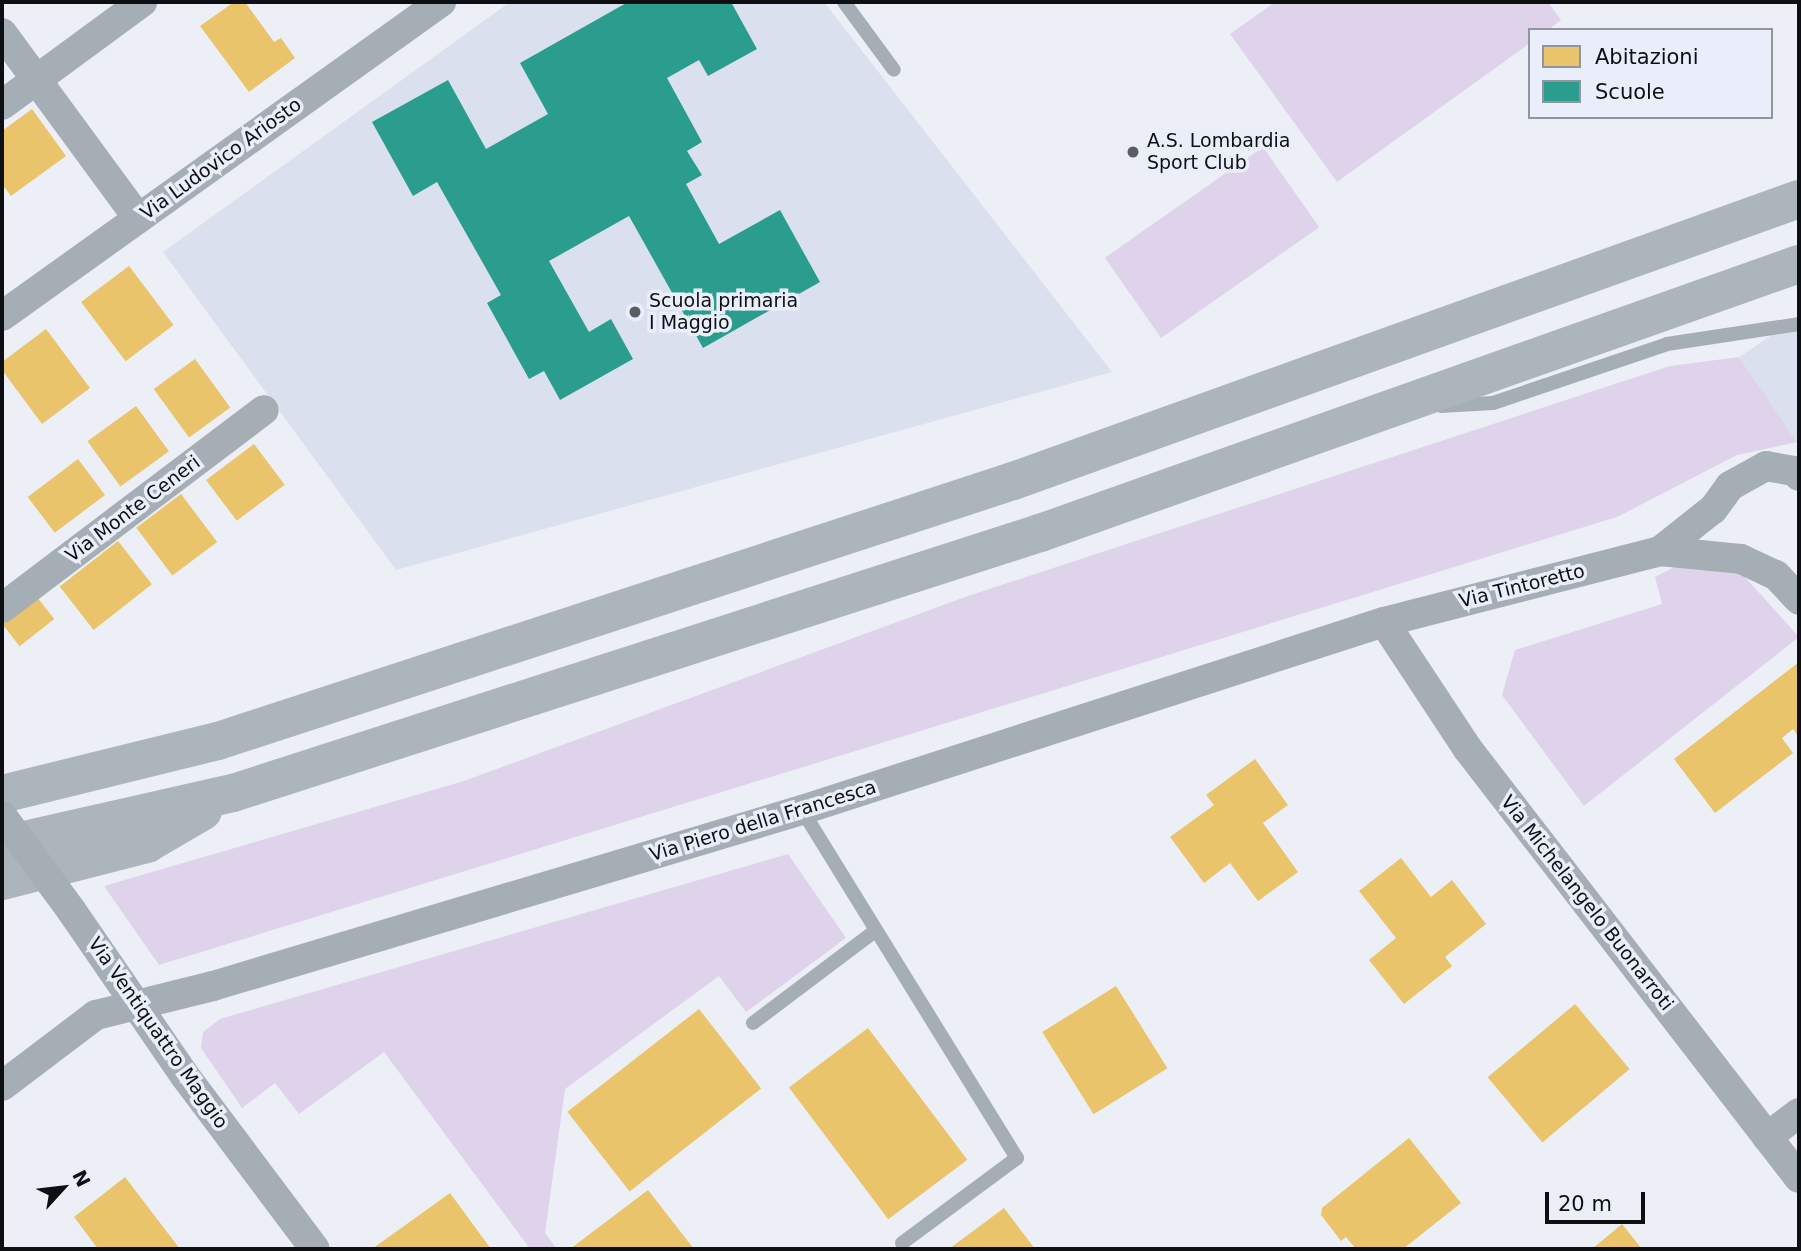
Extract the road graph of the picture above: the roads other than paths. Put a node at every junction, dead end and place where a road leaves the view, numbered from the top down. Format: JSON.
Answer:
{"nodes":[{"id":1,"x":142,"y":2,"type":"edge"},
{"id":2,"x":441,"y":2,"type":"edge"},
{"id":3,"x":844,"y":2,"type":"edge"},
{"id":4,"x":2,"y":33,"type":"edge"},
{"id":5,"x":894,"y":70,"type":"dead end"},
{"id":6,"x":36,"y":79,"type":"junction"},
{"id":7,"x":2,"y":105,"type":"edge"},
{"id":8,"x":1799,"y":199,"type":"edge"},
{"id":9,"x":138,"y":218,"type":"junction"},
{"id":10,"x":1799,"y":264,"type":"edge"},
{"id":11,"x":2,"y":316,"type":"edge"},
{"id":12,"x":1799,"y":324,"type":"edge"},
{"id":13,"x":1401,"y":408,"type":"junction"},
{"id":14,"x":264,"y":410,"type":"dead end"},
{"id":15,"x":1799,"y":476,"type":"edge"},
{"id":16,"x":1660,"y":551,"type":"junction"},
{"id":17,"x":1788,"y":569,"type":"edge"},
{"id":18,"x":1799,"y":600,"type":"edge"},
{"id":19,"x":2,"y":608,"type":"edge"},
{"id":20,"x":1384,"y":622,"type":"junction"},
{"id":21,"x":233,"y":793,"type":"junction"},
{"id":22,"x":2,"y":794,"type":"edge"},
{"id":23,"x":802,"y":810,"type":"junction"},
{"id":24,"x":2,"y":816,"type":"edge"},
{"id":25,"x":2,"y":845,"type":"edge"},
{"id":26,"x":2,"y":881,"type":"edge"},
{"id":27,"x":875,"y":931,"type":"junction"},
{"id":28,"x":136,"y":1004,"type":"junction"},
{"id":29,"x":753,"y":1023,"type":"dead end"},
{"id":30,"x":2,"y":1086,"type":"edge"},
{"id":31,"x":1799,"y":1112,"type":"edge"},
{"id":32,"x":1768,"y":1137,"type":"junction"},
{"id":33,"x":1799,"y":1178,"type":"edge"},
{"id":34,"x":902,"y":1244,"type":"dead end"},
{"id":35,"x":315,"y":1249,"type":"edge"}],
"edges":[{"from":1,"to":6,"type":"street"},
{"from":2,"to":9,"type":"street","name":"Via Ludovico Ariosto"},
{"from":3,"to":5,"type":"lane"},
{"from":4,"to":6,"type":"street"},
{"from":6,"to":7,"type":"street"},
{"from":6,"to":9,"type":"street"},
{"from":8,"to":22,"type":"highway"},
{"from":9,"to":11,"type":"street","name":"Via Ludovico Ariosto"},
{"from":10,"to":13,"type":"highway"},
{"from":12,"to":13,"type":"lane"},
{"from":13,"to":21,"type":"highway"},
{"from":14,"to":19,"type":"street","name":"Via Monte Ceneri"},
{"from":15,"to":16,"type":"street","name":"Via Tintoretto"},
{"from":16,"to":17,"type":"street","name":"Via Tintoretto"},
{"from":16,"to":20,"type":"street","name":"Via Tintoretto"},
{"from":17,"to":18,"type":"street"},
{"from":20,"to":23,"type":"street","name":"Via Piero della Francesca"},
{"from":20,"to":32,"type":"street","name":"Via Michelangelo Buonarroti"},
{"from":21,"to":25,"type":"highway"},
{"from":21,"to":26,"type":"highway"},
{"from":23,"to":27,"type":"lane"},
{"from":23,"to":28,"type":"street","name":"Via Piero della Francesca"},
{"from":24,"to":28,"type":"street","name":"Via Ventiquattro Maggio","bridge":true},
{"from":27,"to":29,"type":"lane"},
{"from":27,"to":34,"type":"lane"},
{"from":28,"to":30,"type":"street","name":"Via Piero della Francesca"},
{"from":28,"to":35,"type":"street","name":"Via Ventiquattro Maggio"},
{"from":31,"to":32,"type":"street"},
{"from":32,"to":33,"type":"street","name":"Via Michelangelo Buonarroti"}]}
